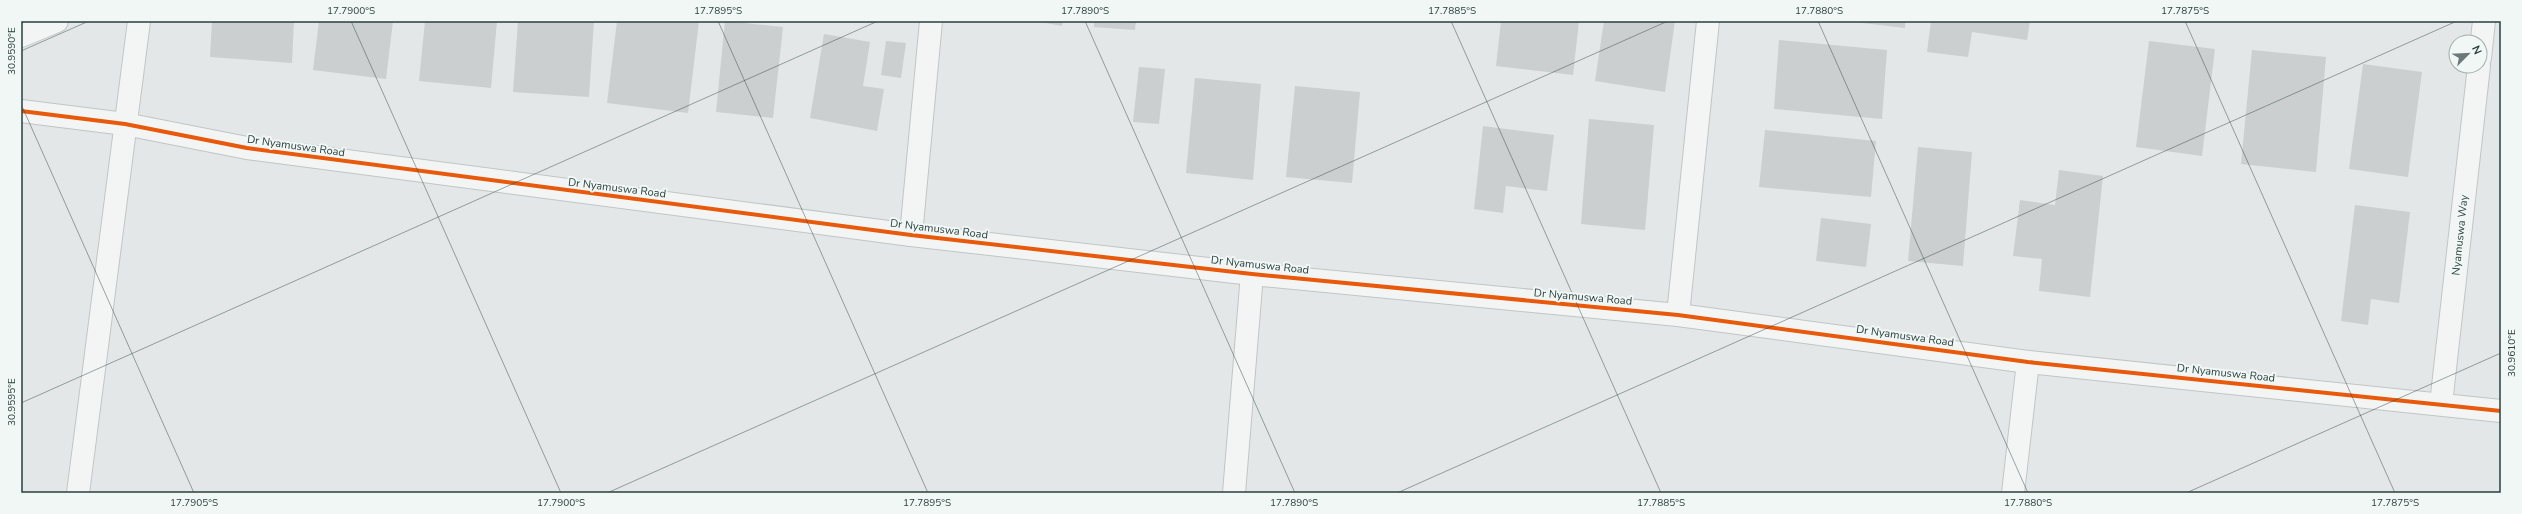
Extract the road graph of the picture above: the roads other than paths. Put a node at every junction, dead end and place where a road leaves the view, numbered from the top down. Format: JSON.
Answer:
{"nodes":[{"id":1,"x":57,"y":21,"type":"edge"},
{"id":2,"x":139,"y":21,"type":"edge"},
{"id":3,"x":931,"y":21,"type":"edge"},
{"id":4,"x":1708,"y":21,"type":"edge"},
{"id":5,"x":2484,"y":21,"type":"edge"},
{"id":6,"x":2483,"y":34,"type":"edge"},
{"id":7,"x":21,"y":36,"type":"edge"},
{"id":8,"x":2478,"y":74,"type":"edge"},
{"id":9,"x":21,"y":111,"type":"edge"},
{"id":10,"x":125,"y":124,"type":"junction"},
{"id":11,"x":911,"y":235,"type":"junction"},
{"id":12,"x":1252,"y":274,"type":"junction"},
{"id":13,"x":1678,"y":315,"type":"junction"},
{"id":14,"x":2028,"y":362,"type":"junction"},
{"id":15,"x":2441,"y":404,"type":"junction"},
{"id":16,"x":2501,"y":411,"type":"edge"},
{"id":17,"x":78,"y":493,"type":"edge"},
{"id":18,"x":1234,"y":493,"type":"edge"},
{"id":19,"x":2014,"y":493,"type":"edge"}],
"edges":[{"from":1,"to":7,"type":"street"},
{"from":2,"to":10,"type":"street"},
{"from":3,"to":11,"type":"street"},
{"from":4,"to":13,"type":"street"},
{"from":5,"to":6,"type":"street"},
{"from":8,"to":15,"type":"street","name":"Nyamuswa Way"},
{"from":9,"to":10,"type":"street","name":"Dr Nyamuswa Road"},
{"from":10,"to":11,"type":"street","name":"Dr Nyamuswa Road"},
{"from":10,"to":17,"type":"street"},
{"from":11,"to":12,"type":"street","name":"Dr Nyamuswa Road"},
{"from":12,"to":13,"type":"street","name":"Dr Nyamuswa Road"},
{"from":12,"to":18,"type":"street"},
{"from":13,"to":14,"type":"street","name":"Dr Nyamuswa Road"},
{"from":14,"to":15,"type":"street","name":"Dr Nyamuswa Road"},
{"from":14,"to":19,"type":"street"},
{"from":15,"to":16,"type":"street","name":"Dr Nyamuswa Road"}]}
